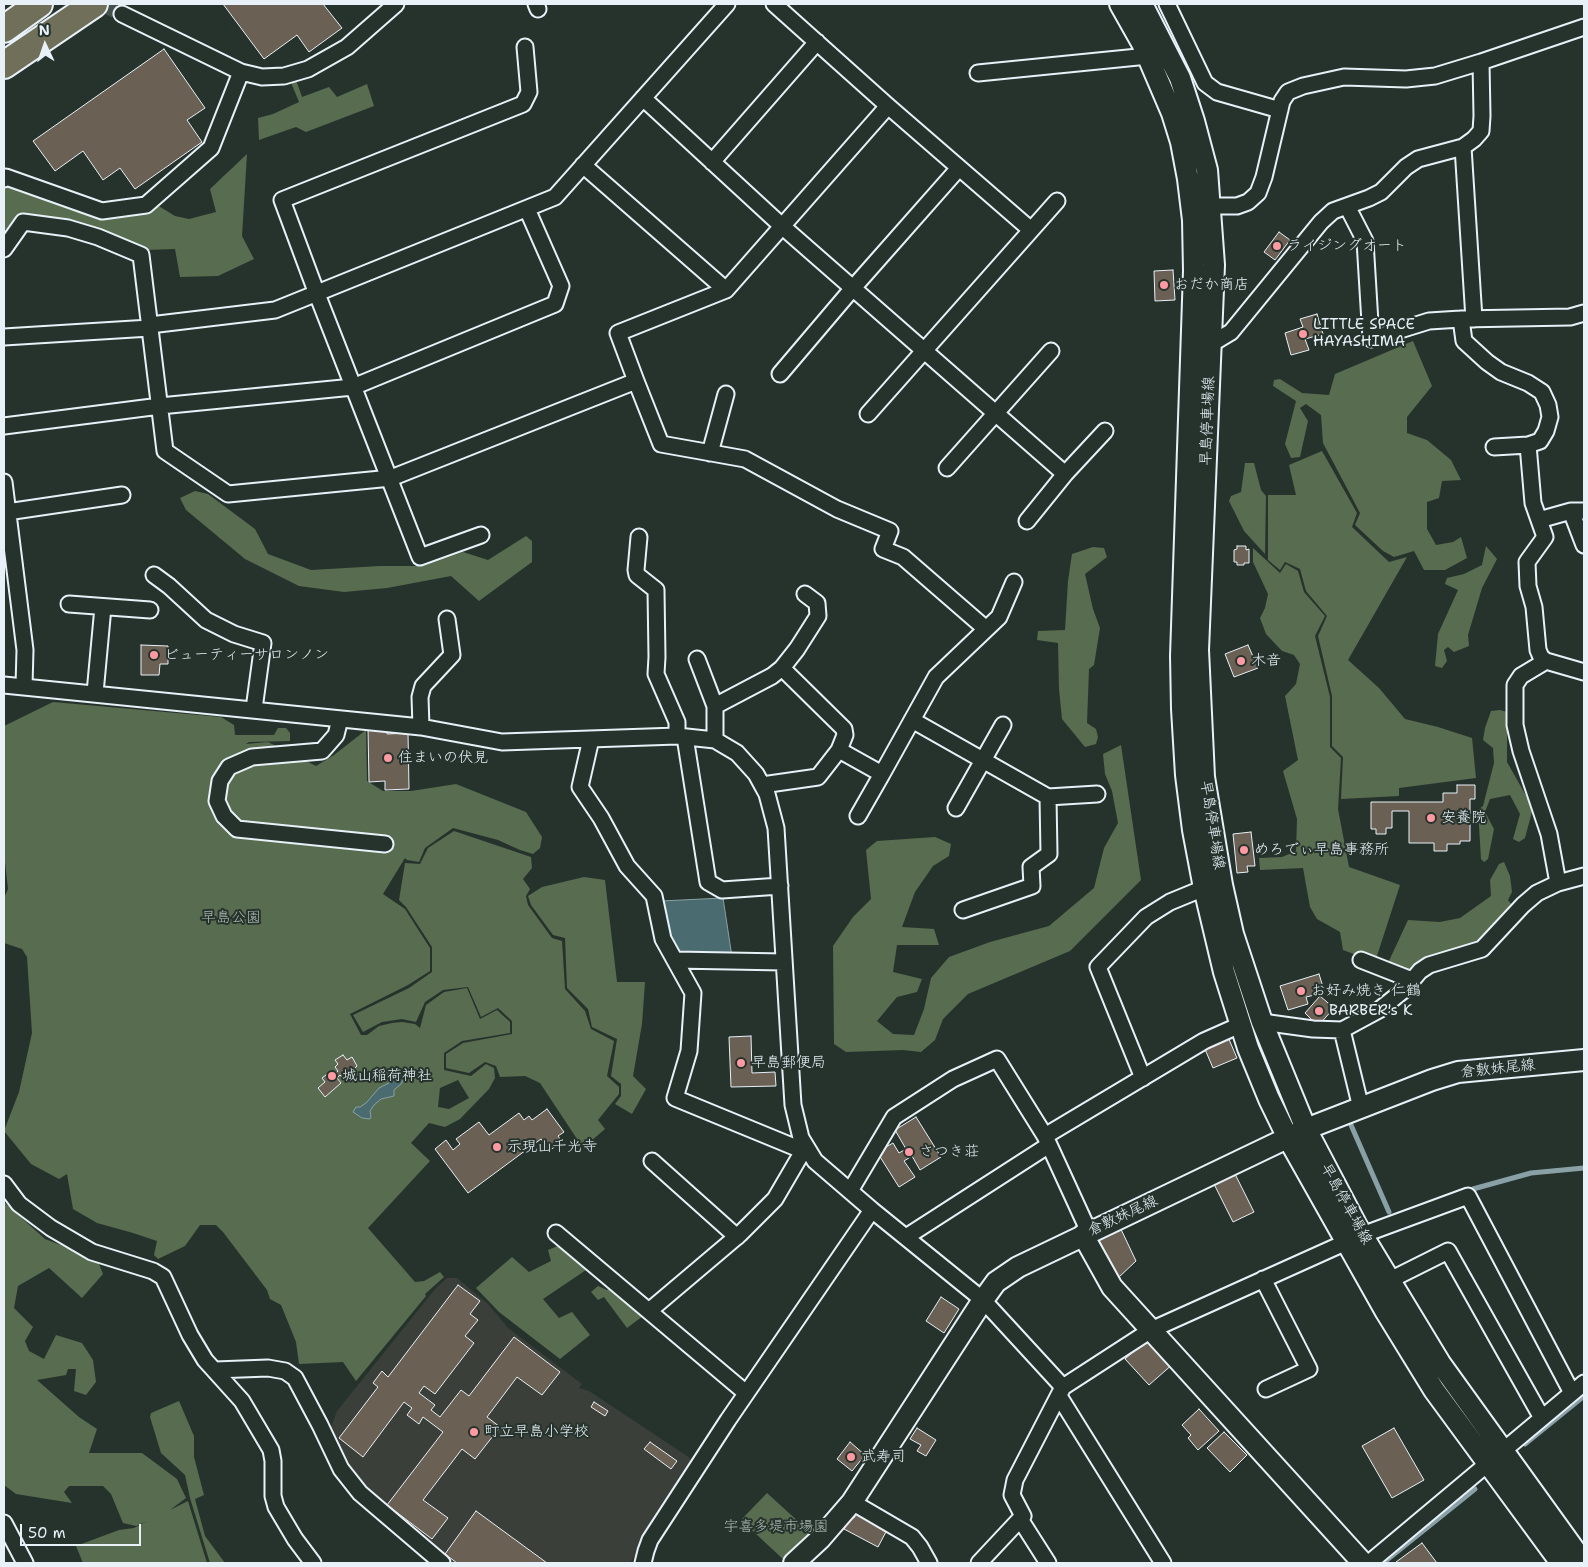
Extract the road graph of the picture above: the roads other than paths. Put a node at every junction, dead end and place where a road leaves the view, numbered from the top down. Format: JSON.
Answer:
{"nodes":[{"id":1,"x":39,"y":4,"type":"edge"},
{"id":2,"x":94,"y":4,"type":"edge"},
{"id":3,"x":396,"y":4,"type":"edge"},
{"id":4,"x":728,"y":4,"type":"edge"},
{"id":5,"x":774,"y":4,"type":"edge"},
{"id":6,"x":1120,"y":4,"type":"edge"},
{"id":7,"x":1142,"y":4,"type":"edge"},
{"id":8,"x":1167,"y":4,"type":"edge"},
{"id":9,"x":122,"y":14,"type":"tunnel mouth"},
{"id":10,"x":1584,"y":28,"type":"edge"},
{"id":11,"x":4,"y":29,"type":"edge"},
{"id":12,"x":816,"y":42,"type":"junction"},
{"id":13,"x":525,"y":47,"type":"dead end"},
{"id":14,"x":1148,"y":56,"type":"junction"},
{"id":15,"x":1481,"y":62,"type":"junction"},
{"id":16,"x":4,"y":65,"type":"edge"},
{"id":17,"x":241,"y":72,"type":"junction"},
{"id":18,"x":978,"y":72,"type":"dead end"},
{"id":19,"x":643,"y":98,"type":"junction"},
{"id":20,"x":888,"y":106,"type":"junction"},
{"id":21,"x":1280,"y":110,"type":"junction"},
{"id":22,"x":1463,"y":147,"type":"junction"},
{"id":23,"x":712,"y":162,"type":"junction"},
{"id":24,"x":583,"y":165,"type":"junction"},
{"id":25,"x":959,"y":168,"type":"junction"},
{"id":26,"x":4,"y":180,"type":"edge"},
{"id":27,"x":1056,"y":201,"type":"dead end"},
{"id":28,"x":1210,"y":206,"type":"junction"},
{"id":29,"x":1347,"y":206,"type":"junction"},
{"id":30,"x":527,"y":209,"type":"junction"},
{"id":31,"x":782,"y":226,"type":"junction"},
{"id":32,"x":1031,"y":230,"type":"junction"},
{"id":33,"x":4,"y":249,"type":"edge"},
{"id":34,"x":853,"y":288,"type":"junction"},
{"id":35,"x":726,"y":290,"type":"junction"},
{"id":36,"x":316,"y":294,"type":"junction"},
{"id":37,"x":1584,"y":314,"type":"edge"},
{"id":38,"x":1467,"y":319,"type":"junction"},
{"id":39,"x":150,"y":326,"type":"junction"},
{"id":40,"x":4,"y":338,"type":"edge"},
{"id":41,"x":1201,"y":343,"type":"junction"},
{"id":42,"x":924,"y":350,"type":"junction"},
{"id":43,"x":1051,"y":351,"type":"dead end"},
{"id":44,"x":780,"y":374,"type":"dead end"},
{"id":45,"x":636,"y":382,"type":"junction"},
{"id":46,"x":353,"y":387,"type":"junction"},
{"id":47,"x":726,"y":394,"type":"dead end"},
{"id":48,"x":160,"y":406,"type":"junction"},
{"id":49,"x":996,"y":413,"type":"junction"},
{"id":50,"x":868,"y":414,"type":"dead end"},
{"id":51,"x":4,"y":426,"type":"edge"},
{"id":52,"x":1105,"y":431,"type":"dead end"},
{"id":53,"x":1528,"y":445,"type":"junction"},
{"id":54,"x":1494,"y":447,"type":"dead end"},
{"id":55,"x":710,"y":453,"type":"junction"},
{"id":56,"x":946,"y":468,"type":"dead end"},
{"id":57,"x":1065,"y":474,"type":"junction"},
{"id":58,"x":391,"y":478,"type":"junction"},
{"id":59,"x":4,"y":482,"type":"edge"},
{"id":60,"x":122,"y":495,"type":"dead end"},
{"id":61,"x":1578,"y":511,"type":"edge"},
{"id":62,"x":6,"y":515,"type":"edge"},
{"id":63,"x":1538,"y":520,"type":"junction"},
{"id":64,"x":1027,"y":521,"type":"dead end"},
{"id":65,"x":481,"y":536,"type":"dead end"},
{"id":66,"x":639,"y":537,"type":"dead end"},
{"id":67,"x":1584,"y":545,"type":"edge"},
{"id":68,"x":154,"y":575,"type":"dead end"},
{"id":69,"x":1014,"y":582,"type":"dead end"},
{"id":70,"x":805,"y":594,"type":"dead end"},
{"id":71,"x":69,"y":604,"type":"dead end"},
{"id":72,"x":103,"y":607,"type":"junction"},
{"id":73,"x":150,"y":610,"type":"dead end"},
{"id":74,"x":448,"y":619,"type":"dead end"},
{"id":75,"x":986,"y":629,"type":"junction"},
{"id":76,"x":697,"y":659,"type":"dead end"},
{"id":77,"x":1546,"y":661,"type":"junction"},
{"id":78,"x":782,"y":668,"type":"junction"},
{"id":79,"x":1584,"y":672,"type":"edge"},
{"id":80,"x":4,"y":685,"type":"edge"},
{"id":81,"x":24,"y":686,"type":"junction"},
{"id":82,"x":96,"y":693,"type":"junction"},
{"id":83,"x":715,"y":706,"type":"junction"},
{"id":84,"x":254,"y":709,"type":"junction"},
{"id":85,"x":340,"y":719,"type":"junction"},
{"id":86,"x":912,"y":720,"type":"junction"},
{"id":87,"x":1003,"y":726,"type":"dead end"},
{"id":88,"x":421,"y":727,"type":"junction"},
{"id":89,"x":681,"y":736,"type":"junction"},
{"id":90,"x":591,"y":739,"type":"junction"},
{"id":91,"x":715,"y":740,"type":"junction"},
{"id":92,"x":839,"y":750,"type":"junction"},
{"id":93,"x":983,"y":760,"type":"junction"},
{"id":94,"x":882,"y":774,"type":"junction"},
{"id":95,"x":762,"y":785,"type":"junction"},
{"id":96,"x":1097,"y":794,"type":"dead end"},
{"id":97,"x":1048,"y":797,"type":"junction"},
{"id":98,"x":956,"y":808,"type":"dead end"},
{"id":99,"x":858,"y":816,"type":"dead end"},
{"id":100,"x":385,"y":844,"type":"dead end"},
{"id":101,"x":1584,"y":876,"type":"edge"},
{"id":102,"x":1558,"y":883,"type":"junction"},
{"id":103,"x":780,"y":886,"type":"junction"},
{"id":104,"x":1204,"y":888,"type":"junction"},
{"id":105,"x":962,"y":910,"type":"dead end"},
{"id":106,"x":675,"y":960,"type":"junction"},
{"id":107,"x":1361,"y":960,"type":"dead end"},
{"id":108,"x":784,"y":962,"type":"junction"},
{"id":109,"x":1412,"y":980,"type":"junction"},
{"id":110,"x":1262,"y":1022,"type":"junction"},
{"id":111,"x":1240,"y":1025,"type":"junction"},
{"id":112,"x":1342,"y":1030,"type":"junction"},
{"id":113,"x":1584,"y":1060,"type":"edge"},
{"id":114,"x":1143,"y":1078,"type":"junction"},
{"id":115,"x":1361,"y":1108,"type":"junction"},
{"id":116,"x":1306,"y":1129,"type":"junction"},
{"id":117,"x":1288,"y":1138,"type":"junction"},
{"id":118,"x":1047,"y":1140,"type":"junction"},
{"id":119,"x":805,"y":1148,"type":"junction"},
{"id":120,"x":652,"y":1161,"type":"dead end"},
{"id":121,"x":4,"y":1184,"type":"edge"},
{"id":122,"x":850,"y":1191,"type":"junction"},
{"id":123,"x":872,"y":1210,"type":"junction"},
{"id":124,"x":556,"y":1233,"type":"dead end"},
{"id":125,"x":1086,"y":1233,"type":"junction"},
{"id":126,"x":737,"y":1237,"type":"junction"},
{"id":127,"x":906,"y":1237,"type":"junction"},
{"id":128,"x":1354,"y":1238,"type":"junction"},
{"id":129,"x":1263,"y":1279,"type":"junction"},
{"id":130,"x":1390,"y":1280,"type":"junction"},
{"id":131,"x":983,"y":1300,"type":"junction"},
{"id":132,"x":649,"y":1311,"type":"junction"},
{"id":133,"x":1151,"y":1330,"type":"junction"},
{"id":134,"x":215,"y":1370,"type":"junction"},
{"id":135,"x":1584,"y":1383,"type":"edge"},
{"id":136,"x":1266,"y":1389,"type":"dead end"},
{"id":137,"x":1061,"y":1391,"type":"junction"},
{"id":138,"x":746,"y":1393,"type":"junction"},
{"id":139,"x":1572,"y":1393,"type":"junction"},
{"id":140,"x":1542,"y":1418,"type":"junction"},
{"id":141,"x":1503,"y":1450,"type":"junction"},
{"id":142,"x":1488,"y":1464,"type":"junction"},
{"id":143,"x":852,"y":1502,"type":"junction"},
{"id":144,"x":1020,"y":1519,"type":"junction"},
{"id":145,"x":4,"y":1523,"type":"edge"},
{"id":146,"x":26,"y":1563,"type":"edge"},
{"id":147,"x":313,"y":1563,"type":"edge"},
{"id":148,"x":442,"y":1563,"type":"edge"},
{"id":149,"x":644,"y":1563,"type":"edge"},
{"id":150,"x":794,"y":1563,"type":"edge"},
{"id":151,"x":929,"y":1563,"type":"edge"},
{"id":152,"x":979,"y":1563,"type":"edge"},
{"id":153,"x":1048,"y":1563,"type":"edge"},
{"id":154,"x":1163,"y":1563,"type":"edge"},
{"id":155,"x":1363,"y":1563,"type":"edge"},
{"id":156,"x":1369,"y":1563,"type":"edge"},
{"id":157,"x":1561,"y":1563,"type":"edge"},
{"id":158,"x":1584,"y":1563,"type":"edge"}],
"edges":[{"from":1,"to":11,"type":"highway"},
{"from":2,"to":16,"type":"highway"},
{"from":3,"to":17,"type":"street"},
{"from":4,"to":19,"type":"street"},
{"from":5,"to":12,"type":"street"},
{"from":6,"to":14,"type":"main road","name":"早島停車場線"},
{"from":7,"to":28,"type":"main road","name":"早島停車場線"},
{"from":8,"to":21,"type":"street"},
{"from":9,"to":17,"type":"street"},
{"from":10,"to":15,"type":"street"},
{"from":12,"to":20,"type":"street"},
{"from":12,"to":23,"type":"street"},
{"from":13,"to":36,"type":"street"},
{"from":14,"to":18,"type":"street"},
{"from":14,"to":41,"type":"main road","name":"早島停車場線"},
{"from":15,"to":21,"type":"street"},
{"from":15,"to":22,"type":"street"},
{"from":17,"to":26,"type":"street"},
{"from":19,"to":23,"type":"street"},
{"from":19,"to":24,"type":"street"},
{"from":20,"to":25,"type":"street"},
{"from":20,"to":31,"type":"street"},
{"from":21,"to":28,"type":"street"},
{"from":22,"to":29,"type":"street"},
{"from":22,"to":38,"type":"street"},
{"from":23,"to":31,"type":"street"},
{"from":24,"to":30,"type":"street"},
{"from":24,"to":35,"type":"street"},
{"from":25,"to":32,"type":"street"},
{"from":25,"to":34,"type":"street"},
{"from":27,"to":32,"type":"street"},
{"from":28,"to":41,"type":"main road","name":"早島停車場線"},
{"from":29,"to":38,"type":"street"},
{"from":29,"to":41,"type":"street"},
{"from":30,"to":36,"type":"street"},
{"from":30,"to":46,"type":"street"},
{"from":31,"to":34,"type":"street"},
{"from":31,"to":35,"type":"street"},
{"from":32,"to":42,"type":"street"},
{"from":33,"to":39,"type":"street"},
{"from":34,"to":42,"type":"street"},
{"from":34,"to":44,"type":"street"},
{"from":35,"to":45,"type":"street"},
{"from":36,"to":39,"type":"street"},
{"from":36,"to":46,"type":"street"},
{"from":37,"to":38,"type":"street"},
{"from":38,"to":53,"type":"street"},
{"from":39,"to":40,"type":"street"},
{"from":39,"to":48,"type":"street"},
{"from":41,"to":104,"type":"main road","name":"早島停車場線"},
{"from":41,"to":110,"type":"main road","name":"早島停車場線"},
{"from":42,"to":49,"type":"street"},
{"from":42,"to":50,"type":"street"},
{"from":43,"to":49,"type":"street"},
{"from":45,"to":55,"type":"street"},
{"from":45,"to":58,"type":"street"},
{"from":46,"to":48,"type":"street"},
{"from":46,"to":58,"type":"street"},
{"from":47,"to":55,"type":"street"},
{"from":48,"to":51,"type":"street"},
{"from":48,"to":58,"type":"street"},
{"from":49,"to":56,"type":"street"},
{"from":49,"to":57,"type":"street"},
{"from":52,"to":57,"type":"street"},
{"from":53,"to":54,"type":"street"},
{"from":53,"to":63,"type":"street"},
{"from":55,"to":75,"type":"street"},
{"from":57,"to":64,"type":"street"},
{"from":58,"to":65,"type":"street"},
{"from":59,"to":62,"type":"street"},
{"from":60,"to":62,"type":"street"},
{"from":61,"to":63,"type":"street"},
{"from":61,"to":67,"type":"street"},
{"from":62,"to":81,"type":"street"},
{"from":63,"to":77,"type":"street"},
{"from":66,"to":89,"type":"street"},
{"from":68,"to":84,"type":"street"},
{"from":69,"to":75,"type":"street"},
{"from":70,"to":78,"type":"street"},
{"from":71,"to":72,"type":"street"},
{"from":72,"to":73,"type":"street"},
{"from":72,"to":82,"type":"street"},
{"from":74,"to":88,"type":"street"},
{"from":75,"to":86,"type":"street"},
{"from":76,"to":83,"type":"street"},
{"from":77,"to":79,"type":"street"},
{"from":77,"to":102,"type":"street"},
{"from":78,"to":83,"type":"street"},
{"from":78,"to":92,"type":"street"},
{"from":80,"to":81,"type":"street"},
{"from":81,"to":82,"type":"street"},
{"from":82,"to":84,"type":"street"},
{"from":83,"to":91,"type":"street"},
{"from":84,"to":85,"type":"street"},
{"from":85,"to":88,"type":"street"},
{"from":85,"to":100,"type":"street"},
{"from":86,"to":93,"type":"street"},
{"from":86,"to":94,"type":"street"},
{"from":87,"to":93,"type":"street"},
{"from":88,"to":90,"type":"street"},
{"from":89,"to":90,"type":"street"},
{"from":89,"to":91,"type":"street"},
{"from":89,"to":103,"type":"street"},
{"from":90,"to":106,"type":"street"},
{"from":91,"to":95,"type":"street"},
{"from":92,"to":94,"type":"street"},
{"from":92,"to":95,"type":"street"},
{"from":93,"to":97,"type":"street"},
{"from":93,"to":98,"type":"street"},
{"from":94,"to":99,"type":"street"},
{"from":95,"to":103,"type":"street"},
{"from":96,"to":97,"type":"street"},
{"from":97,"to":105,"type":"street"},
{"from":101,"to":102,"type":"street"},
{"from":102,"to":109,"type":"street"},
{"from":103,"to":108,"type":"street"},
{"from":104,"to":111,"type":"main road","name":"早島停車場線"},
{"from":104,"to":114,"type":"street"},
{"from":106,"to":108,"type":"street"},
{"from":106,"to":119,"type":"street"},
{"from":107,"to":109,"type":"street"},
{"from":108,"to":119,"type":"street"},
{"from":109,"to":112,"type":"street"},
{"from":110,"to":112,"type":"street"},
{"from":110,"to":116,"type":"main road","name":"早島停車場線"},
{"from":111,"to":114,"type":"street"},
{"from":111,"to":117,"type":"main road","name":"早島停車場線"},
{"from":112,"to":115,"type":"street"},
{"from":113,"to":115,"type":"main road","name":"倉敷妹尾線"},
{"from":114,"to":118,"type":"street"},
{"from":115,"to":116,"type":"main road","name":"倉敷妹尾線"},
{"from":116,"to":117,"type":"main road","name":"倉敷妹尾線"},
{"from":116,"to":128,"type":"main road","name":"早島停車場線"},
{"from":117,"to":125,"type":"main road","name":"倉敷妹尾線"},
{"from":117,"to":128,"type":"main road","name":"早島停車場線"},
{"from":118,"to":122,"type":"street"},
{"from":118,"to":125,"type":"street"},
{"from":118,"to":127,"type":"street"},
{"from":119,"to":122,"type":"street"},
{"from":119,"to":126,"type":"street"},
{"from":120,"to":126,"type":"street"},
{"from":121,"to":134,"type":"street"},
{"from":122,"to":123,"type":"street"},
{"from":123,"to":127,"type":"street"},
{"from":123,"to":138,"type":"street"},
{"from":124,"to":132,"type":"street"},
{"from":125,"to":131,"type":"main road","name":"倉敷妹尾線"},
{"from":125,"to":133,"type":"main road"},
{"from":126,"to":132,"type":"street"},
{"from":127,"to":131,"type":"street"},
{"from":128,"to":129,"type":"street"},
{"from":128,"to":130,"type":"main road","name":"早島停車場線"},
{"from":128,"to":139,"type":"street"},
{"from":128,"to":142,"type":"main road","name":"早島停車場線"},
{"from":129,"to":133,"type":"street"},
{"from":129,"to":136,"type":"street"},
{"from":130,"to":140,"type":"street"},
{"from":130,"to":141,"type":"main road","name":"早島停車場線"},
{"from":131,"to":137,"type":"street"},
{"from":131,"to":143,"type":"main road","name":"倉敷妹尾線"},
{"from":132,"to":138,"type":"street"},
{"from":133,"to":137,"type":"street"},
{"from":133,"to":155,"type":"main road"},
{"from":134,"to":147,"type":"street"},
{"from":134,"to":148,"type":"street"},
{"from":135,"to":139,"type":"street"},
{"from":137,"to":144,"type":"street"},
{"from":137,"to":154,"type":"street"},
{"from":138,"to":149,"type":"street"},
{"from":139,"to":140,"type":"street"},
{"from":140,"to":141,"type":"street"},
{"from":141,"to":142,"type":"street"},
{"from":141,"to":158,"type":"main road","name":"早島停車場線"},
{"from":142,"to":156,"type":"street"},
{"from":142,"to":157,"type":"main road","name":"早島停車場線"},
{"from":143,"to":150,"type":"main road","name":"倉敷妹尾線"},
{"from":143,"to":151,"type":"street"},
{"from":144,"to":152,"type":"street"},
{"from":144,"to":153,"type":"street"},
{"from":145,"to":146,"type":"street"}]}
